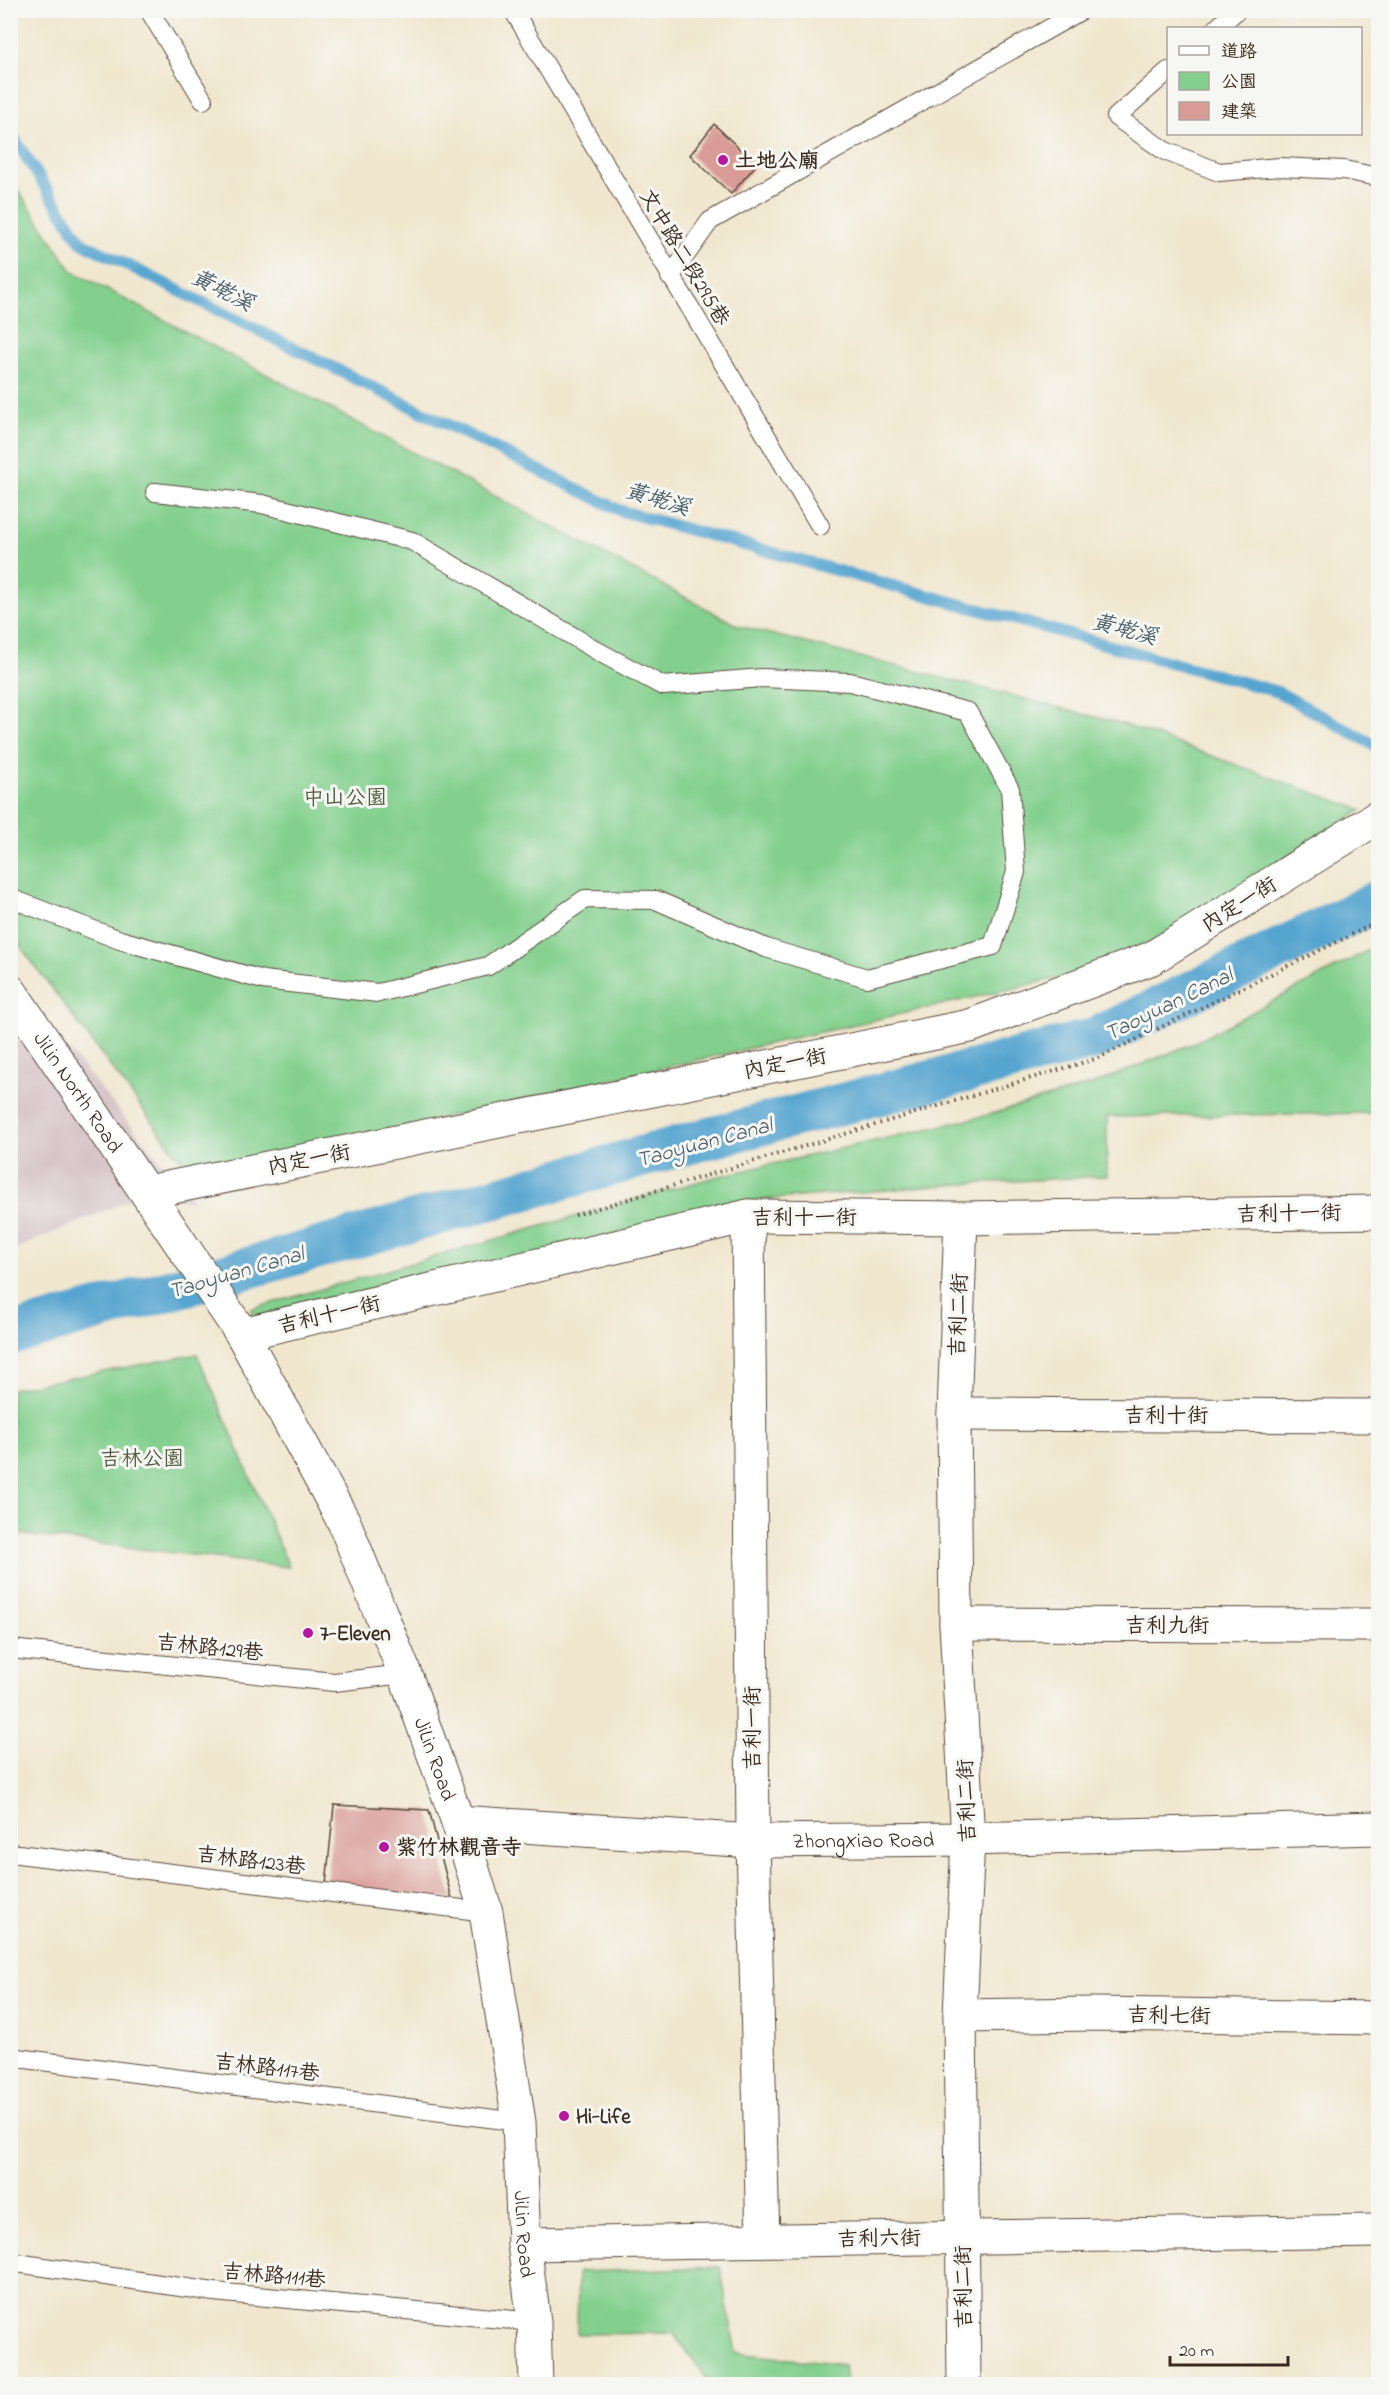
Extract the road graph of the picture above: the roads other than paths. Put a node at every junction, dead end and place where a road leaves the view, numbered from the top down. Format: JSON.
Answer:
{"nodes":[{"id":1,"x":148,"y":10,"type":"edge"},
{"id":2,"x":513,"y":10,"type":"edge"},
{"id":3,"x":1082,"y":10,"type":"edge"},
{"id":4,"x":1238,"y":10,"type":"edge"},
{"id":5,"x":1218,"y":27,"type":"edge"},
{"id":6,"x":1167,"y":72,"type":"edge"},
{"id":7,"x":203,"y":100,"type":"dead end"},
{"id":8,"x":1378,"y":177,"type":"edge"},
{"id":9,"x":670,"y":277,"type":"junction"},
{"id":10,"x":156,"y":492,"type":"dead end"},
{"id":11,"x":820,"y":526,"type":"dead end"},
{"id":12,"x":1378,"y":817,"type":"edge"},
{"id":13,"x":10,"y":898,"type":"edge"},
{"id":14,"x":10,"y":992,"type":"edge"},
{"id":15,"x":148,"y":1192,"type":"junction"},
{"id":16,"x":1378,"y":1212,"type":"edge"},
{"id":17,"x":748,"y":1216,"type":"junction"},
{"id":18,"x":961,"y":1218,"type":"junction"},
{"id":19,"x":242,"y":1334,"type":"junction"},
{"id":20,"x":954,"y":1414,"type":"junction"},
{"id":21,"x":1378,"y":1416,"type":"edge"},
{"id":22,"x":956,"y":1624,"type":"junction"},
{"id":23,"x":1378,"y":1625,"type":"edge"},
{"id":24,"x":10,"y":1649,"type":"edge"},
{"id":25,"x":405,"y":1674,"type":"junction"},
{"id":26,"x":458,"y":1822,"type":"junction"},
{"id":27,"x":1378,"y":1827,"type":"edge"},
{"id":28,"x":969,"y":1839,"type":"junction"},
{"id":29,"x":753,"y":1841,"type":"junction"},
{"id":30,"x":10,"y":1853,"type":"edge"},
{"id":31,"x":486,"y":1912,"type":"junction"},
{"id":32,"x":960,"y":2016,"type":"junction"},
{"id":33,"x":1378,"y":2018,"type":"edge"},
{"id":34,"x":10,"y":2057,"type":"edge"},
{"id":35,"x":519,"y":2122,"type":"junction"},
{"id":36,"x":1378,"y":2231,"type":"edge"},
{"id":37,"x":963,"y":2237,"type":"junction"},
{"id":38,"x":763,"y":2240,"type":"junction"},
{"id":39,"x":524,"y":2244,"type":"junction"},
{"id":40,"x":10,"y":2262,"type":"edge"},
{"id":41,"x":534,"y":2322,"type":"junction"},
{"id":42,"x":536,"y":2385,"type":"edge"},
{"id":43,"x":964,"y":2385,"type":"edge"}],
"edges":[{"from":1,"to":7,"type":"lane"},
{"from":2,"to":9,"type":"lane","name":"文中路二段295巷"},
{"from":3,"to":9,"type":"lane"},
{"from":4,"to":5,"type":"lane"},
{"from":6,"to":8,"type":"lane"},
{"from":9,"to":11,"type":"lane","name":"文中路二段295巷"},
{"from":10,"to":13,"type":"lane"},
{"from":12,"to":15,"type":"street","name":"內定一街"},
{"from":14,"to":15,"type":"street","name":"JiLin North Road"},
{"from":15,"to":19,"type":"street","name":"JiLin Road"},
{"from":16,"to":18,"type":"street","name":"吉利十一街"},
{"from":17,"to":18,"type":"street","name":"吉利十一街"},
{"from":17,"to":19,"type":"street","name":"吉利十一街"},
{"from":17,"to":29,"type":"street","name":"吉利一街"},
{"from":18,"to":20,"type":"street","name":"吉利二街"},
{"from":19,"to":25,"type":"street","name":"JiLin Road"},
{"from":20,"to":21,"type":"street","name":"吉利十街"},
{"from":20,"to":22,"type":"street","name":"吉利二街"},
{"from":22,"to":23,"type":"street","name":"吉利九街"},
{"from":22,"to":28,"type":"street","name":"吉利二街"},
{"from":24,"to":25,"type":"lane","name":"吉林路129巷"},
{"from":25,"to":26,"type":"street","name":"JiLin Road"},
{"from":26,"to":29,"type":"street","name":"ZhongXiao Road"},
{"from":26,"to":31,"type":"street","name":"JiLin Road"},
{"from":27,"to":28,"type":"street","name":"ZhongXiao Road"},
{"from":28,"to":29,"type":"street","name":"ZhongXiao Road"},
{"from":28,"to":32,"type":"street","name":"吉利二街"},
{"from":29,"to":38,"type":"street","name":"吉利一街"},
{"from":30,"to":31,"type":"lane","name":"吉林路123巷"},
{"from":31,"to":35,"type":"street","name":"JiLin Road"},
{"from":32,"to":33,"type":"street","name":"吉利七街"},
{"from":32,"to":37,"type":"street","name":"吉利二街"},
{"from":34,"to":35,"type":"lane","name":"吉林路117巷"},
{"from":35,"to":39,"type":"street","name":"JiLin Road"},
{"from":36,"to":37,"type":"street","name":"吉利六街"},
{"from":37,"to":38,"type":"street","name":"吉利六街"},
{"from":37,"to":43,"type":"street","name":"吉利二街"},
{"from":38,"to":39,"type":"street","name":"吉利六街"},
{"from":39,"to":41,"type":"street","name":"JiLin Road"},
{"from":40,"to":41,"type":"lane","name":"吉林路111巷"},
{"from":41,"to":42,"type":"street","name":"JiLin Road"}]}
